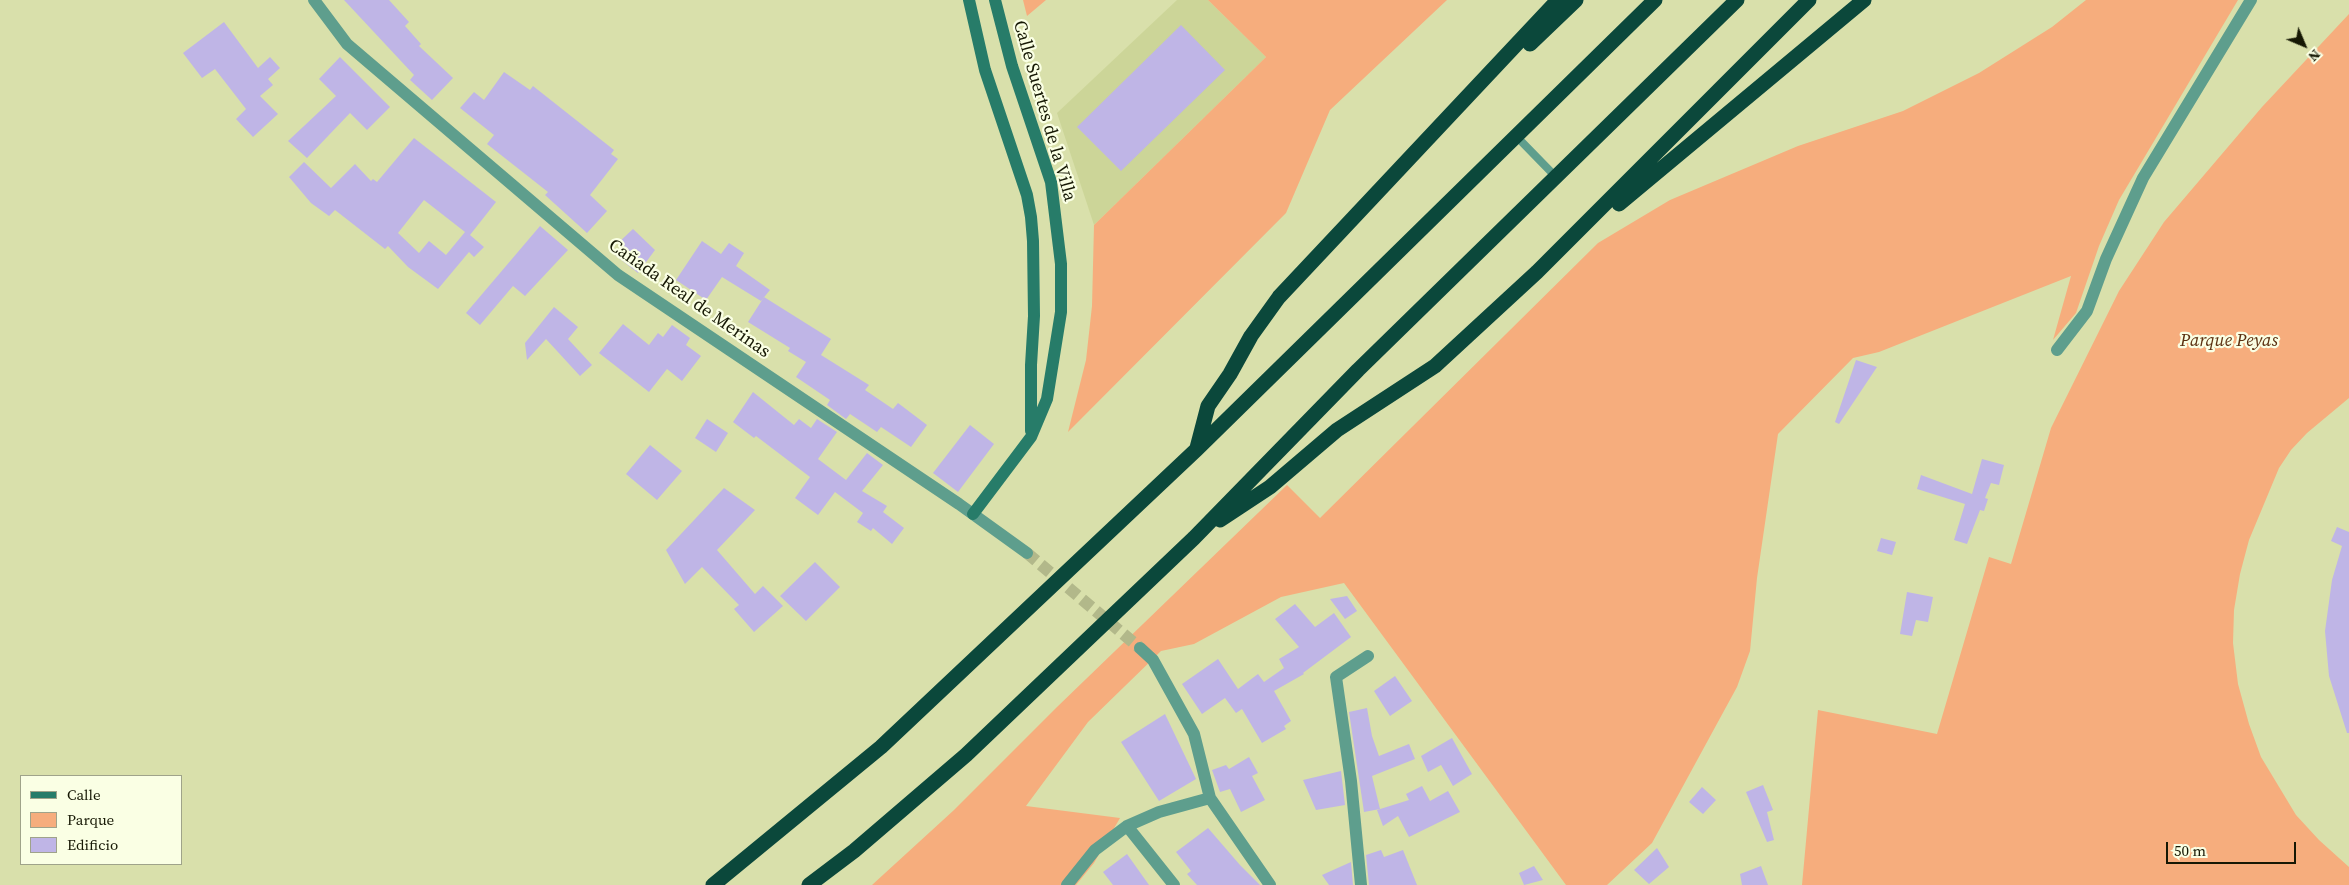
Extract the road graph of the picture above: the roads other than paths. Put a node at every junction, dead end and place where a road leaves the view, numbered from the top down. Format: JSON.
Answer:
{"nodes":[{"id":1,"x":314,"y":0,"type":"edge"},
{"id":2,"x":969,"y":0,"type":"edge"},
{"id":3,"x":996,"y":0,"type":"edge"},
{"id":4,"x":1558,"y":0,"type":"edge"},
{"id":5,"x":1576,"y":0,"type":"edge"},
{"id":6,"x":1655,"y":0,"type":"edge"},
{"id":7,"x":1737,"y":0,"type":"edge"},
{"id":8,"x":1809,"y":0,"type":"edge"},
{"id":9,"x":1864,"y":0,"type":"edge"},
{"id":10,"x":2251,"y":0,"type":"edge"},
{"id":11,"x":1517,"y":137,"type":"junction"},
{"id":12,"x":1556,"y":177,"type":"junction"},
{"id":13,"x":1388,"y":182,"type":"junction"},
{"id":14,"x":1537,"y":272,"type":"junction"},
{"id":15,"x":2057,"y":350,"type":"dead end"},
{"id":16,"x":1031,"y":437,"type":"junction"},
{"id":17,"x":1196,"y":450,"type":"junction"},
{"id":18,"x":973,"y":514,"type":"junction"},
{"id":19,"x":1194,"y":538,"type":"junction"},
{"id":20,"x":1027,"y":553,"type":"tunnel mouth"},
{"id":21,"x":1140,"y":648,"type":"tunnel mouth"},
{"id":22,"x":1368,"y":656,"type":"dead end"},
{"id":23,"x":1210,"y":798,"type":"junction"},
{"id":24,"x":1127,"y":826,"type":"junction"},
{"id":25,"x":713,"y":885,"type":"edge"},
{"id":26,"x":809,"y":885,"type":"edge"},
{"id":27,"x":1067,"y":885,"type":"edge"},
{"id":28,"x":1174,"y":885,"type":"edge"},
{"id":29,"x":1270,"y":885,"type":"edge"},
{"id":30,"x":1361,"y":885,"type":"edge"}],
"edges":[{"from":1,"to":18,"type":"street","name":"Cañada Real de Merinas"},
{"from":2,"to":16,"type":"main road"},
{"from":3,"to":16,"type":"main road","name":"Calle Suertes de la Villa"},
{"from":4,"to":13,"type":"highway"},
{"from":5,"to":13,"type":"highway"},
{"from":6,"to":11,"type":"highway"},
{"from":7,"to":12,"type":"highway"},
{"from":8,"to":14,"type":"highway"},
{"from":9,"to":14,"type":"highway"},
{"from":10,"to":15,"type":"street"},
{"from":11,"to":12,"type":"lane"},
{"from":11,"to":17,"type":"highway"},
{"from":12,"to":19,"type":"highway"},
{"from":13,"to":17,"type":"highway"},
{"from":14,"to":19,"type":"highway"},
{"from":16,"to":18,"type":"main road","name":"Calle Suertes de la Villa"},
{"from":17,"to":25,"type":"highway"},
{"from":18,"to":20,"type":"street","name":"Cañada Real de Merinas"},
{"from":19,"to":26,"type":"highway"},
{"from":21,"to":23,"type":"street"},
{"from":22,"to":30,"type":"street"},
{"from":23,"to":24,"type":"street"},
{"from":23,"to":29,"type":"street"},
{"from":24,"to":27,"type":"street"},
{"from":24,"to":28,"type":"street"}]}
